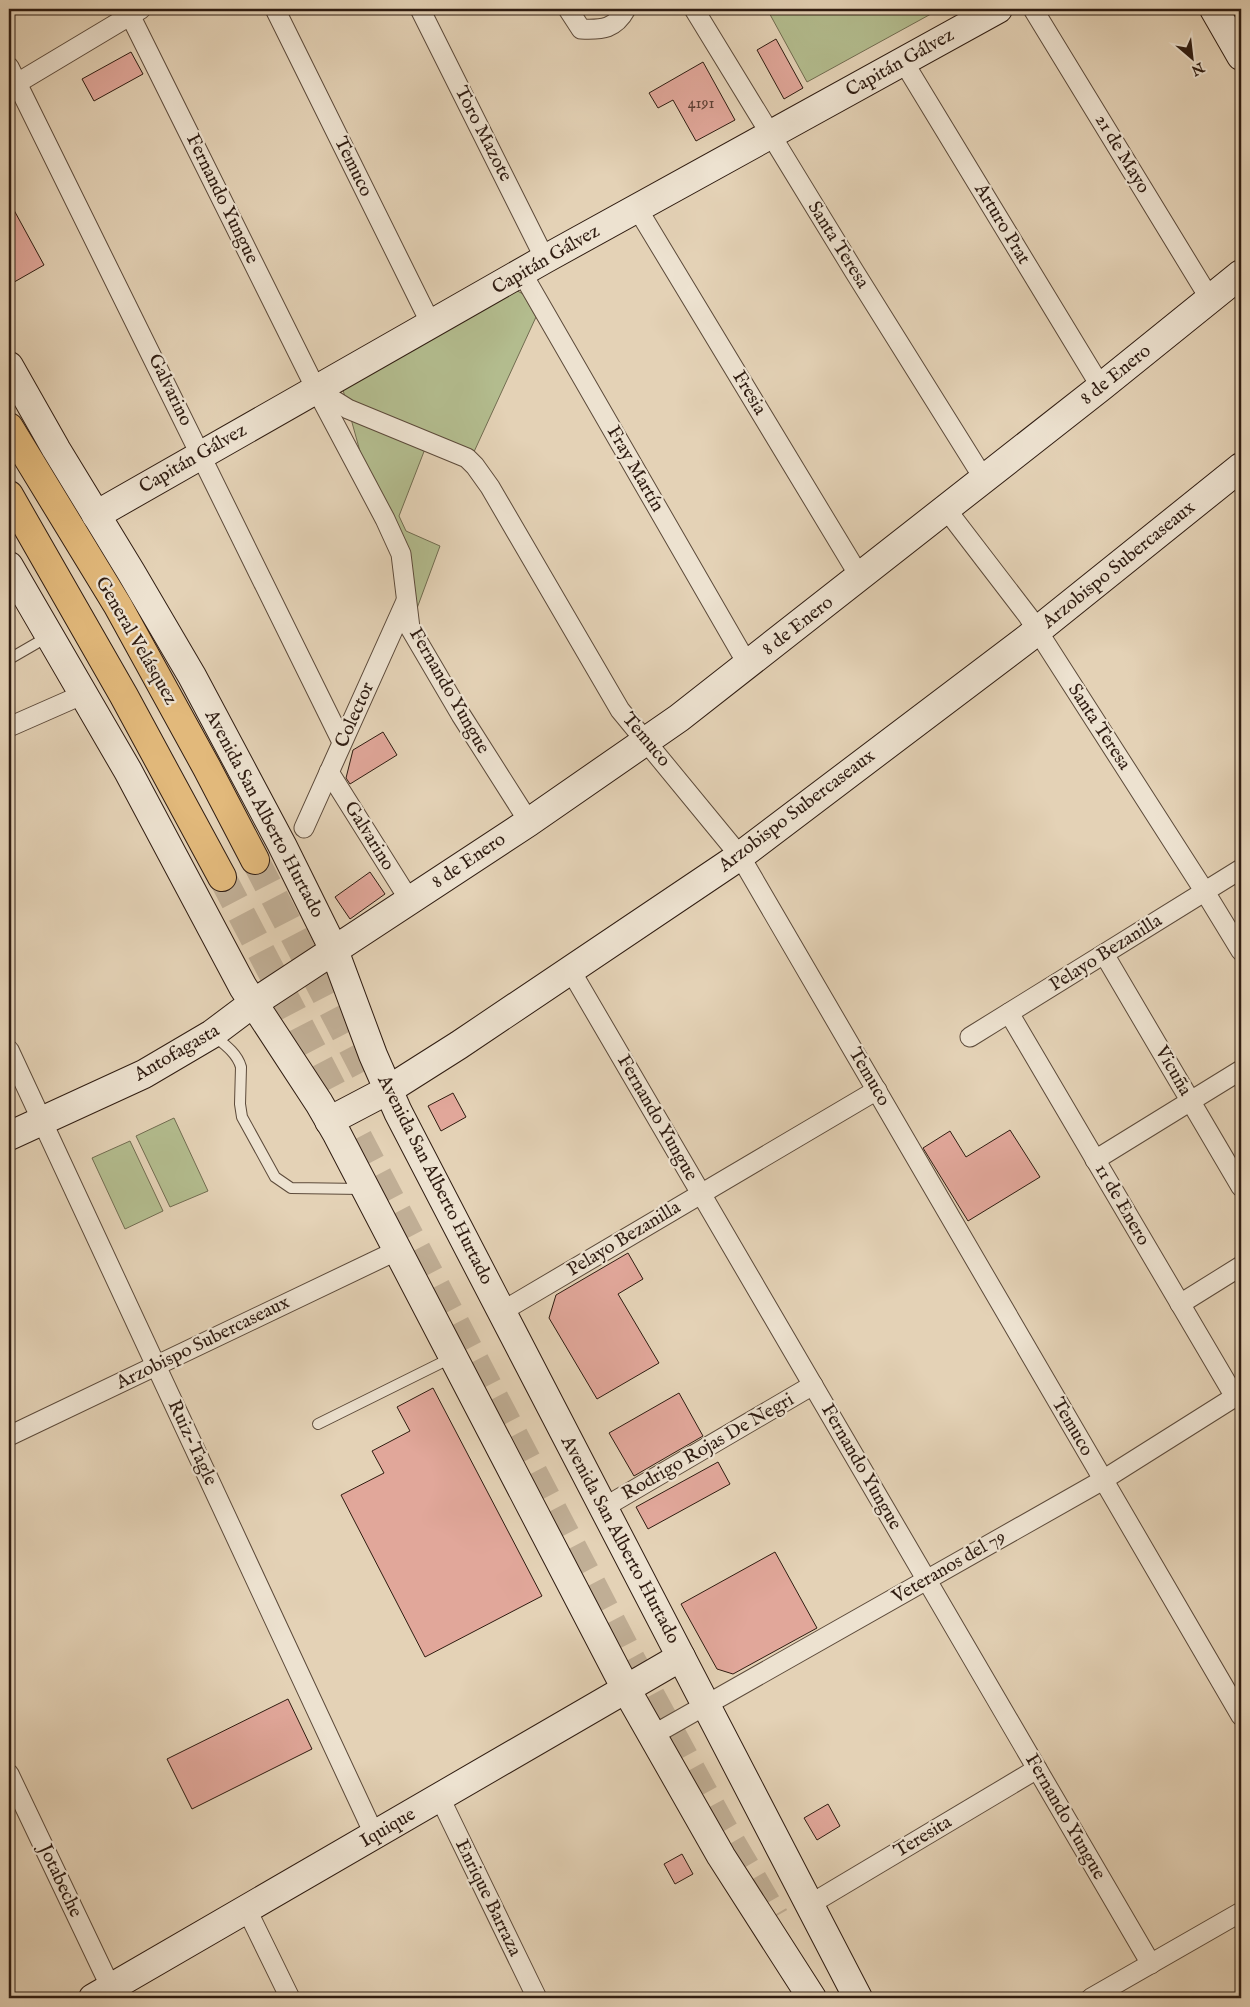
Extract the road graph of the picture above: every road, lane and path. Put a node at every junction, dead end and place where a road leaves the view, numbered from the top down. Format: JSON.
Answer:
{"nodes":[{"id":1,"x":275,"y":9,"type":"edge"},
{"id":2,"x":420,"y":9,"type":"edge"},
{"id":3,"x":568,"y":9,"type":"edge"},
{"id":4,"x":626,"y":9,"type":"edge"},
{"id":5,"x":694,"y":9,"type":"edge"},
{"id":6,"x":998,"y":9,"type":"edge"},
{"id":7,"x":1033,"y":9,"type":"edge"},
{"id":8,"x":1214,"y":9,"type":"edge"},
{"id":9,"x":133,"y":11,"type":"edge"},
{"id":10,"x":1241,"y":56,"type":"edge"},
{"id":11,"x":903,"y":61,"type":"junction"},
{"id":12,"x":11,"y":79,"type":"edge"},
{"id":13,"x":771,"y":134,"type":"junction"},
{"id":14,"x":637,"y":208,"type":"junction"},
{"id":15,"x":545,"y":259,"type":"junction"},
{"id":16,"x":522,"y":273,"type":"junction"},
{"id":17,"x":1241,"y":274,"type":"edge"},
{"id":18,"x":1210,"y":299,"type":"junction"},
{"id":19,"x":431,"y":324,"type":"junction"},
{"id":20,"x":9,"y":366,"type":"edge"},
{"id":21,"x":1101,"y":387,"type":"junction"},
{"id":22,"x":316,"y":389,"type":"junction"},
{"id":23,"x":9,"y":427,"type":"edge"},
{"id":24,"x":202,"y":454,"type":"junction"},
{"id":25,"x":1241,"y":467,"type":"edge"},
{"id":26,"x":984,"y":479,"type":"junction"},
{"id":27,"x":9,"y":495,"type":"edge"},
{"id":28,"x":946,"y":509,"type":"junction"},
{"id":29,"x":96,"y":515,"type":"junction"},
{"id":30,"x":9,"y":566,"type":"edge"},
{"id":31,"x":860,"y":577,"type":"junction"},
{"id":32,"x":406,"y":601,"type":"junction"},
{"id":33,"x":1037,"y":630,"type":"junction"},
{"id":34,"x":50,"y":635,"type":"junction"},
{"id":35,"x":9,"y":652,"type":"edge"},
{"id":36,"x":748,"y":664,"type":"junction"},
{"id":37,"x":84,"y":694,"type":"junction"},
{"id":38,"x":9,"y":727,"type":"edge"},
{"id":39,"x":646,"y":741,"type":"junction"},
{"id":40,"x":342,"y":742,"type":"junction"},
{"id":41,"x":329,"y":772,"type":"junction"},
{"id":42,"x":528,"y":822,"type":"junction"},
{"id":43,"x":304,"y":828,"type":"dead end"},
{"id":44,"x":740,"y":856,"type":"junction"},
{"id":45,"x":255,"y":860,"type":"tunnel mouth"},
{"id":46,"x":1241,"y":869,"type":"edge"},
{"id":47,"x":222,"y":877,"type":"tunnel mouth"},
{"id":48,"x":1205,"y":892,"type":"junction"},
{"id":49,"x":410,"y":901,"type":"junction"},
{"id":50,"x":334,"y":950,"type":"junction"},
{"id":51,"x":1241,"y":952,"type":"edge"},
{"id":52,"x":1104,"y":954,"type":"junction"},
{"id":53,"x":571,"y":971,"type":"junction"},
{"id":54,"x":252,"y":1004,"type":"junction"},
{"id":55,"x":1009,"y":1013,"type":"junction"},
{"id":56,"x":272,"y":1033,"type":"junction"},
{"id":57,"x":212,"y":1034,"type":"junction"},
{"id":58,"x":970,"y":1038,"type":"dead end"},
{"id":59,"x":9,"y":1050,"type":"edge"},
{"id":60,"x":1241,"y":1070,"type":"edge"},
{"id":61,"x":388,"y":1090,"type":"junction"},
{"id":62,"x":877,"y":1090,"type":"junction"},
{"id":63,"x":1191,"y":1101,"type":"junction"},
{"id":64,"x":42,"y":1121,"type":"junction"},
{"id":65,"x":329,"y":1121,"type":"junction"},
{"id":66,"x":9,"y":1136,"type":"edge"},
{"id":67,"x":1095,"y":1160,"type":"junction"},
{"id":68,"x":1241,"y":1187,"type":"edge"},
{"id":69,"x":366,"y":1188,"type":"junction"},
{"id":70,"x":701,"y":1193,"type":"junction"},
{"id":71,"x":398,"y":1250,"type":"junction"},
{"id":72,"x":1241,"y":1266,"type":"edge"},
{"id":73,"x":1180,"y":1304,"type":"junction"},
{"id":74,"x":501,"y":1312,"type":"junction"},
{"id":75,"x":454,"y":1356,"type":"junction"},
{"id":76,"x":156,"y":1366,"type":"junction"},
{"id":77,"x":813,"y":1385,"type":"junction"},
{"id":78,"x":1238,"y":1395,"type":"edge"},
{"id":79,"x":318,"y":1424,"type":"dead end"},
{"id":80,"x":9,"y":1436,"type":"edge"},
{"id":81,"x":1103,"y":1480,"type":"junction"},
{"id":82,"x":603,"y":1508,"type":"junction"},
{"id":83,"x":927,"y":1580,"type":"junction"},
{"id":84,"x":681,"y":1657,"type":"junction"},
{"id":85,"x":626,"y":1689,"type":"junction"},
{"id":86,"x":706,"y":1706,"type":"junction"},
{"id":87,"x":1241,"y":1716,"type":"edge"},
{"id":88,"x":653,"y":1735,"type":"junction"},
{"id":89,"x":1037,"y":1769,"type":"junction"},
{"id":90,"x":9,"y":1774,"type":"edge"},
{"id":91,"x":440,"y":1798,"type":"junction"},
{"id":92,"x":375,"y":1836,"type":"junction"},
{"id":93,"x":809,"y":1905,"type":"junction"},
{"id":94,"x":247,"y":1910,"type":"junction"},
{"id":95,"x":1241,"y":1912,"type":"edge"},
{"id":96,"x":1151,"y":1964,"type":"junction"},
{"id":97,"x":102,"y":1993,"type":"edge"},
{"id":98,"x":290,"y":1998,"type":"edge"},
{"id":99,"x":537,"y":1998,"type":"edge"},
{"id":100,"x":812,"y":1998,"type":"edge"},
{"id":101,"x":858,"y":1998,"type":"edge"},
{"id":102,"x":1091,"y":1998,"type":"edge"}],
"edges":[{"from":1,"to":19,"type":"street","name":"Temuco"},
{"from":2,"to":15,"type":"street","name":"Toro Mazote"},
{"from":3,"to":4,"type":"street"},
{"from":5,"to":13,"type":"street","name":"Santa Teresa"},
{"from":6,"to":11,"type":"street","name":"Capitán Gálvez"},
{"from":7,"to":18,"type":"street","name":"21 de Mayo"},
{"from":8,"to":10,"type":"street"},
{"from":9,"to":12,"type":"street"},
{"from":9,"to":22,"type":"street","name":"Fernando Yungue"},
{"from":11,"to":13,"type":"street","name":"Capitán Gálvez"},
{"from":11,"to":21,"type":"street","name":"Arturo Prat"},
{"from":12,"to":24,"type":"street","name":"Galvarino"},
{"from":13,"to":14,"type":"street","name":"Capitán Gálvez"},
{"from":13,"to":26,"type":"street","name":"Santa Teresa"},
{"from":14,"to":15,"type":"street","name":"Capitán Gálvez"},
{"from":14,"to":31,"type":"street","name":"Fresia"},
{"from":15,"to":16,"type":"street","name":"Capitán Gálvez"},
{"from":16,"to":19,"type":"street","name":"Capitán Gálvez"},
{"from":16,"to":36,"type":"street","name":"Fray Martín"},
{"from":17,"to":18,"type":"street","name":"8 de Enero"},
{"from":18,"to":21,"type":"street","name":"8 de Enero"},
{"from":19,"to":22,"type":"street","name":"Capitán Gálvez"},
{"from":20,"to":29,"type":"street","name":"Avenida San Alberto Hurtado"},
{"from":21,"to":26,"type":"street","name":"8 de Enero"},
{"from":22,"to":24,"type":"street","name":"Capitán Gálvez"},
{"from":22,"to":32,"type":"street","name":"Fernando Yungue"},
{"from":22,"to":39,"type":"street","name":"Temuco"},
{"from":23,"to":45,"type":"highway","name":"General Velásquez"},
{"from":24,"to":29,"type":"street","name":"Capitán Gálvez"},
{"from":24,"to":40,"type":"street","name":"Galvarino"},
{"from":25,"to":33,"type":"street","name":"Arzobispo Subercaseaux"},
{"from":26,"to":28,"type":"street","name":"8 de Enero"},
{"from":27,"to":47,"type":"highway","name":"General Velásquez"},
{"from":28,"to":31,"type":"street","name":"8 de Enero"},
{"from":28,"to":33,"type":"street","name":"Santa Teresa"},
{"from":29,"to":50,"type":"street","name":"Avenida San Alberto Hurtado"},
{"from":30,"to":34,"type":"street"},
{"from":31,"to":36,"type":"street","name":"8 de Enero"},
{"from":32,"to":40,"type":"street","name":"Colector"},
{"from":32,"to":42,"type":"street","name":"Fernando Yungue"},
{"from":33,"to":44,"type":"street","name":"Arzobispo Subercaseaux"},
{"from":33,"to":48,"type":"street","name":"Santa Teresa"},
{"from":34,"to":35,"type":"lane"},
{"from":34,"to":37,"type":"street"},
{"from":36,"to":39,"type":"street","name":"8 de Enero"},
{"from":37,"to":38,"type":"street"},
{"from":37,"to":54,"type":"street"},
{"from":39,"to":42,"type":"street","name":"8 de Enero"},
{"from":39,"to":44,"type":"street","name":"Temuco"},
{"from":40,"to":41,"type":"street","name":"Colector"},
{"from":41,"to":43,"type":"street","name":"Colector"},
{"from":41,"to":49,"type":"street","name":"Galvarino"},
{"from":42,"to":49,"type":"street","name":"8 de Enero"},
{"from":44,"to":53,"type":"street","name":"Arzobispo Subercaseaux"},
{"from":44,"to":62,"type":"street","name":"Temuco"},
{"from":46,"to":48,"type":"street","name":"Pelayo Bezanilla"},
{"from":48,"to":51,"type":"street","name":"Santa Teresa"},
{"from":48,"to":52,"type":"street","name":"Pelayo Bezanilla"},
{"from":49,"to":50,"type":"street","name":"8 de Enero"},
{"from":50,"to":54,"type":"street","name":"Antofagasta"},
{"from":50,"to":61,"type":"street","name":"Avenida San Alberto Hurtado"},
{"from":52,"to":55,"type":"street","name":"Pelayo Bezanilla"},
{"from":52,"to":63,"type":"street","name":"Vicuña"},
{"from":53,"to":61,"type":"street","name":"Arzobispo Subercaseaux"},
{"from":53,"to":70,"type":"street","name":"Fernando Yungue"},
{"from":54,"to":56,"type":"street"},
{"from":54,"to":57,"type":"street","name":"Antofagasta"},
{"from":55,"to":58,"type":"street","name":"Pelayo Bezanilla"},
{"from":55,"to":67,"type":"street","name":"11 de Enero"},
{"from":56,"to":57,"type":"street"},
{"from":56,"to":65,"type":"street"},
{"from":57,"to":64,"type":"street","name":"Antofagasta"},
{"from":57,"to":69,"type":"lane"},
{"from":59,"to":64,"type":"street","name":"Ruiz-Tagle"},
{"from":60,"to":63,"type":"street"},
{"from":61,"to":65,"type":"street","name":"Arzobispo Subercaseaux"},
{"from":61,"to":74,"type":"street","name":"Avenida San Alberto Hurtado"},
{"from":62,"to":70,"type":"street","name":"Pelayo Bezanilla"},
{"from":62,"to":81,"type":"street","name":"Temuco"},
{"from":63,"to":67,"type":"street"},
{"from":63,"to":68,"type":"street","name":"Vicuña"},
{"from":64,"to":66,"type":"street","name":"Antofagasta"},
{"from":64,"to":76,"type":"street","name":"Ruiz-Tagle"},
{"from":65,"to":69,"type":"street"},
{"from":67,"to":73,"type":"street","name":"11 de Enero"},
{"from":69,"to":71,"type":"street"},
{"from":70,"to":74,"type":"street","name":"Pelayo Bezanilla"},
{"from":70,"to":77,"type":"street","name":"Fernando Yungue"},
{"from":71,"to":75,"type":"street"},
{"from":71,"to":76,"type":"street","name":"Arzobispo Subercaseaux"},
{"from":72,"to":73,"type":"street"},
{"from":73,"to":78,"type":"street","name":"11 de Enero"},
{"from":74,"to":82,"type":"street","name":"Avenida San Alberto Hurtado"},
{"from":75,"to":79,"type":"lane"},
{"from":75,"to":85,"type":"street"},
{"from":76,"to":80,"type":"street","name":"Arzobispo Subercaseaux"},
{"from":76,"to":92,"type":"street","name":"Ruiz-Tagle"},
{"from":77,"to":82,"type":"street","name":"Rodrigo Rojas De Negri"},
{"from":77,"to":83,"type":"street","name":"Fernando Yungue"},
{"from":78,"to":81,"type":"street","name":"Veteranos del 79"},
{"from":81,"to":83,"type":"street","name":"Veteranos del 79"},
{"from":81,"to":87,"type":"street","name":"Temuco"},
{"from":82,"to":84,"type":"street","name":"Avenida San Alberto Hurtado"},
{"from":83,"to":86,"type":"street","name":"Veteranos del 79"},
{"from":83,"to":89,"type":"street","name":"Fernando Yungue"},
{"from":84,"to":85,"type":"street","name":"Iquique"},
{"from":84,"to":86,"type":"street","name":"Avenida San Alberto Hurtado"},
{"from":85,"to":88,"type":"street"},
{"from":85,"to":91,"type":"street","name":"Iquique"},
{"from":86,"to":88,"type":"street","name":"Veteranos del 79"},
{"from":86,"to":93,"type":"street","name":"Avenida San Alberto Hurtado"},
{"from":88,"to":100,"type":"street"},
{"from":89,"to":93,"type":"street","name":"Teresita"},
{"from":89,"to":96,"type":"street","name":"Fernando Yungue"},
{"from":90,"to":97,"type":"street","name":"Jotabeche"},
{"from":91,"to":92,"type":"street","name":"Iquique"},
{"from":91,"to":99,"type":"street","name":"Enrique Barraza"},
{"from":92,"to":94,"type":"street","name":"Iquique"},
{"from":93,"to":101,"type":"street","name":"Avenida San Alberto Hurtado"},
{"from":94,"to":97,"type":"street","name":"Iquique"},
{"from":94,"to":98,"type":"street"},
{"from":95,"to":96,"type":"street"},
{"from":96,"to":102,"type":"street"}]}
